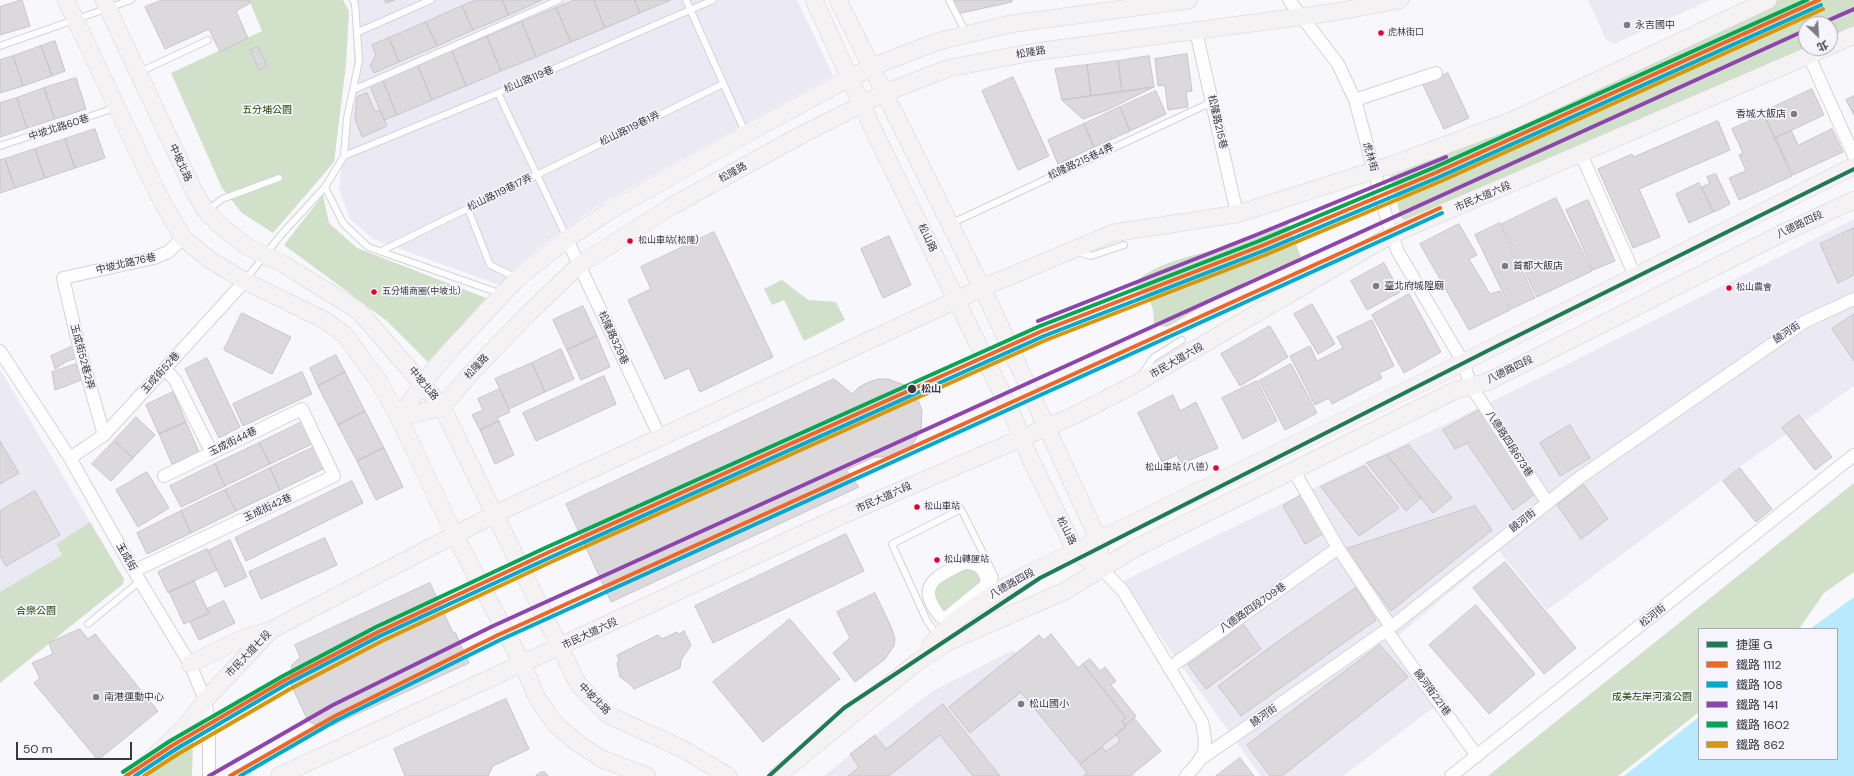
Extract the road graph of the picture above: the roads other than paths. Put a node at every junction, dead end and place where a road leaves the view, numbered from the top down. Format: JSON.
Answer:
{"nodes":[{"id":1,"x":66,"y":0,"type":"edge"},
{"id":2,"x":131,"y":0,"type":"edge"},
{"id":3,"x":353,"y":0,"type":"edge"},
{"id":4,"x":431,"y":0,"type":"edge"},
{"id":5,"x":559,"y":0,"type":"edge"},
{"id":6,"x":686,"y":0,"type":"edge"},
{"id":7,"x":713,"y":0,"type":"edge"},
{"id":8,"x":814,"y":0,"type":"edge"},
{"id":9,"x":838,"y":0,"type":"edge"},
{"id":10,"x":949,"y":0,"type":"edge"},
{"id":11,"x":1189,"y":0,"type":"edge"},
{"id":12,"x":1289,"y":0,"type":"edge"},
{"id":13,"x":1400,"y":0,"type":"edge"},
{"id":14,"x":1768,"y":0,"type":"edge"},
{"id":15,"x":106,"y":4,"type":"edge"},
{"id":16,"x":691,"y":10,"type":"junction"},
{"id":17,"x":1300,"y":17,"type":"junction"},
{"id":18,"x":76,"y":20,"type":"junction"},
{"id":19,"x":1196,"y":31,"type":"junction"},
{"id":20,"x":358,"y":32,"type":"junction"},
{"id":21,"x":966,"y":35,"type":"junction"},
{"id":22,"x":1854,"y":35,"type":"edge"},
{"id":23,"x":208,"y":40,"type":"dead end"},
{"id":24,"x":1838,"y":42,"type":"edge"},
{"id":25,"x":0,"y":46,"type":"edge"},
{"id":26,"x":1809,"y":56,"type":"joint"},
{"id":27,"x":871,"y":68,"type":"junction"},
{"id":28,"x":138,"y":72,"type":"junction"},
{"id":29,"x":1436,"y":73,"type":"dead end"},
{"id":30,"x":851,"y":78,"type":"junction"},
{"id":31,"x":723,"y":84,"type":"junction"},
{"id":32,"x":352,"y":90,"type":"junction"},
{"id":33,"x":498,"y":93,"type":"junction"},
{"id":34,"x":884,"y":93,"type":"junction"},
{"id":35,"x":1355,"y":100,"type":"junction"},
{"id":36,"x":1212,"y":102,"type":"junction"},
{"id":37,"x":862,"y":103,"type":"junction"},
{"id":38,"x":117,"y":108,"type":"junction"},
{"id":39,"x":746,"y":134,"type":"junction"},
{"id":40,"x":0,"y":146,"type":"edge"},
{"id":41,"x":1581,"y":154,"type":"junction"},
{"id":42,"x":344,"y":156,"type":"junction"},
{"id":43,"x":1854,"y":156,"type":"edge"},
{"id":44,"x":1854,"y":166,"type":"edge"},
{"id":45,"x":1374,"y":169,"type":"junction"},
{"id":46,"x":538,"y":175,"type":"junction"},
{"id":47,"x":279,"y":178,"type":"dead end"},
{"id":48,"x":325,"y":187,"type":"junction"},
{"id":49,"x":1854,"y":200,"type":"edge"},
{"id":50,"x":468,"y":209,"type":"junction"},
{"id":51,"x":206,"y":211,"type":"junction"},
{"id":52,"x":1237,"y":214,"type":"junction"},
{"id":53,"x":950,"y":224,"type":"junction"},
{"id":54,"x":1391,"y":235,"type":"junction"},
{"id":55,"x":183,"y":238,"type":"junction"},
{"id":56,"x":567,"y":239,"type":"junction"},
{"id":57,"x":1124,"y":246,"type":"dead end"},
{"id":58,"x":1070,"y":251,"type":"junction"},
{"id":59,"x":381,"y":252,"type":"junction"},
{"id":60,"x":264,"y":254,"type":"junction"},
{"id":61,"x":579,"y":265,"type":"junction"},
{"id":62,"x":1635,"y":276,"type":"junction"},
{"id":63,"x":63,"y":278,"type":"joint"},
{"id":64,"x":518,"y":278,"type":"junction"},
{"id":65,"x":245,"y":281,"type":"junction"},
{"id":66,"x":982,"y":288,"type":"junction"},
{"id":67,"x":503,"y":294,"type":"junction"},
{"id":68,"x":1854,"y":299,"type":"edge"},
{"id":69,"x":957,"y":300,"type":"junction"},
{"id":70,"x":1182,"y":340,"type":"dead end"},
{"id":71,"x":0,"y":352,"type":"edge"},
{"id":72,"x":1463,"y":362,"type":"junction"},
{"id":73,"x":166,"y":369,"type":"junction"},
{"id":74,"x":423,"y":383,"type":"junction"},
{"id":75,"x":1135,"y":384,"type":"junction"},
{"id":76,"x":1471,"y":386,"type":"junction"},
{"id":77,"x":442,"y":407,"type":"junction"},
{"id":78,"x":302,"y":409,"type":"joint"},
{"id":79,"x":399,"y":418,"type":"junction"},
{"id":80,"x":1046,"y":428,"type":"junction"},
{"id":81,"x":104,"y":435,"type":"junction"},
{"id":82,"x":660,"y":437,"type":"junction"},
{"id":83,"x":1022,"y":438,"type":"junction"},
{"id":84,"x":212,"y":453,"type":"junction"},
{"id":85,"x":1854,"y":455,"type":"edge"},
{"id":86,"x":70,"y":458,"type":"junction"},
{"id":87,"x":1294,"y":471,"type":"junction"},
{"id":88,"x":164,"y":476,"type":"dead end"},
{"id":89,"x":1547,"y":502,"type":"junction"},
{"id":90,"x":495,"y":514,"type":"junction"},
{"id":91,"x":454,"y":534,"type":"junction"},
{"id":92,"x":1099,"y":540,"type":"junction"},
{"id":93,"x":1338,"y":548,"type":"junction"},
{"id":94,"x":1076,"y":552,"type":"junction"},
{"id":95,"x":1102,"y":569,"type":"junction"},
{"id":96,"x":137,"y":576,"type":"junction"},
{"id":97,"x":987,"y":591,"type":"junction"},
{"id":98,"x":88,"y":624,"type":"dead end"},
{"id":99,"x":1388,"y":629,"type":"junction"},
{"id":100,"x":271,"y":630,"type":"junction"},
{"id":101,"x":943,"y":639,"type":"junction"},
{"id":102,"x":560,"y":647,"type":"junction"},
{"id":103,"x":190,"y":664,"type":"junction"},
{"id":104,"x":523,"y":665,"type":"junction"},
{"id":105,"x":1169,"y":668,"type":"junction"},
{"id":106,"x":205,"y":700,"type":"junction"},
{"id":107,"x":1477,"y":756,"type":"junction"},
{"id":108,"x":1202,"y":758,"type":"junction"},
{"id":109,"x":134,"y":776,"type":"edge"},
{"id":110,"x":209,"y":776,"type":"edge"},
{"id":111,"x":279,"y":776,"type":"edge"},
{"id":112,"x":646,"y":776,"type":"edge"},
{"id":113,"x":728,"y":776,"type":"edge"},
{"id":114,"x":778,"y":776,"type":"edge"},
{"id":115,"x":1186,"y":776,"type":"edge"},
{"id":116,"x":1451,"y":776,"type":"edge"}],
"edges":[{"from":1,"to":18,"type":"street"},
{"from":2,"to":15,"type":"lane"},
{"from":3,"to":20,"type":"lane"},
{"from":4,"to":20,"type":"lane"},
{"from":5,"to":32,"type":"lane"},
{"from":6,"to":16,"type":"lane"},
{"from":7,"to":16,"type":"lane","name":"松山路119巷"},
{"from":8,"to":30,"type":"street","name":"松山路"},
{"from":9,"to":27,"type":"street"},
{"from":10,"to":21,"type":"lane"},
{"from":11,"to":21,"type":"street"},
{"from":12,"to":17,"type":"street","name":"虎林街"},
{"from":13,"to":17,"type":"street","name":"松隆路"},
{"from":14,"to":45,"type":"street"},
{"from":15,"to":18,"type":"lane"},
{"from":15,"to":28,"type":"street","name":"中坡北路"},
{"from":16,"to":31,"type":"lane"},
{"from":16,"to":33,"type":"lane","name":"松山路119巷"},
{"from":17,"to":19,"type":"street","name":"松隆路"},
{"from":17,"to":35,"type":"street","name":"虎林街"},
{"from":18,"to":25,"type":"lane"},
{"from":18,"to":38,"type":"street"},
{"from":19,"to":34,"type":"street","name":"松隆路"},
{"from":19,"to":36,"type":"street","name":"松隆路215巷"},
{"from":20,"to":32,"type":"lane"},
{"from":21,"to":27,"type":"street"},
{"from":22,"to":24,"type":"street"},
{"from":23,"to":28,"type":"lane"},
{"from":26,"to":41,"type":"street","name":"市民大道六段"},
{"from":26,"to":43,"type":"street"},
{"from":27,"to":30,"type":"street"},
{"from":27,"to":34,"type":"street"},
{"from":28,"to":51,"type":"street","name":"中坡北路"},
{"from":29,"to":35,"type":"street"},
{"from":30,"to":37,"type":"street","name":"松山路"},
{"from":30,"to":39,"type":"street"},
{"from":31,"to":39,"type":"lane"},
{"from":31,"to":46,"type":"lane","name":"松山路119巷1弄"},
{"from":32,"to":42,"type":"lane"},
{"from":33,"to":42,"type":"lane","name":"松山路119巷"},
{"from":33,"to":46,"type":"lane","name":"松山路119巷17弄"},
{"from":34,"to":37,"type":"street","name":"松隆路"},
{"from":34,"to":53,"type":"street"},
{"from":35,"to":45,"type":"street","name":"虎林街"},
{"from":36,"to":52,"type":"street","name":"松隆路215巷"},
{"from":36,"to":53,"type":"lane","name":"松隆路215巷4弄"},
{"from":37,"to":61,"type":"street","name":"松隆路"},
{"from":37,"to":69,"type":"street","name":"松山路"},
{"from":38,"to":40,"type":"lane","name":"中坡北路60巷"},
{"from":38,"to":55,"type":"street"},
{"from":39,"to":56,"type":"street"},
{"from":41,"to":54,"type":"street","name":"市民大道六段"},
{"from":41,"to":62,"type":"street"},
{"from":42,"to":48,"type":"lane"},
{"from":44,"to":62,"type":"street","name":"八德路四段"},
{"from":45,"to":52,"type":"street"},
{"from":45,"to":54,"type":"street","name":"虎林街"},
{"from":46,"to":50,"type":"lane","name":"松山路119巷17弄"},
{"from":46,"to":56,"type":"lane"},
{"from":47,"to":51,"type":"lane"},
{"from":48,"to":59,"type":"lane"},
{"from":48,"to":60,"type":"lane"},
{"from":49,"to":76,"type":"street","name":"八德路四段"},
{"from":50,"to":59,"type":"lane","name":"松山路119巷17弄"},
{"from":50,"to":64,"type":"lane"},
{"from":51,"to":60,"type":"street","name":"中坡北路"},
{"from":52,"to":58,"type":"street"},
{"from":53,"to":66,"type":"street"},
{"from":54,"to":72,"type":"street","name":"虎林街"},
{"from":54,"to":75,"type":"street","name":"市民大道六段"},
{"from":55,"to":63,"type":"street","name":"中坡北路76巷"},
{"from":55,"to":65,"type":"street"},
{"from":56,"to":61,"type":"street","name":"松隆路329巷"},
{"from":56,"to":64,"type":"street"},
{"from":57,"to":58,"type":"lane"},
{"from":58,"to":66,"type":"street"},
{"from":59,"to":67,"type":"lane"},
{"from":60,"to":65,"type":"lane"},
{"from":60,"to":74,"type":"street","name":"中坡北路"},
{"from":61,"to":77,"type":"street","name":"松隆路"},
{"from":61,"to":82,"type":"street","name":"松隆路329巷"},
{"from":62,"to":72,"type":"street","name":"八德路四段"},
{"from":63,"to":81,"type":"street","name":"玉成街52巷2弄"},
{"from":64,"to":67,"type":"street"},
{"from":65,"to":73,"type":"street","name":"玉成街52巷"},
{"from":65,"to":79,"type":"street"},
{"from":66,"to":69,"type":"street"},
{"from":66,"to":80,"type":"street"},
{"from":67,"to":74,"type":"street"},
{"from":68,"to":89,"type":"street","name":"饒河街"},
{"from":69,"to":82,"type":"street"},
{"from":69,"to":83,"type":"street","name":"松山路"},
{"from":70,"to":75,"type":"lane"},
{"from":71,"to":86,"type":"street","name":"玉成街"},
{"from":72,"to":76,"type":"street","name":"虎林街"},
{"from":72,"to":92,"type":"street","name":"八德路四段"},
{"from":73,"to":81,"type":"street","name":"玉成街52巷"},
{"from":73,"to":84,"type":"street"},
{"from":74,"to":77,"type":"street","name":"中坡北路"},
{"from":74,"to":79,"type":"street"},
{"from":75,"to":80,"type":"street","name":"市民大道六段"},
{"from":76,"to":87,"type":"street","name":"八德路四段"},
{"from":76,"to":89,"type":"street","name":"八德路四段673巷"},
{"from":77,"to":79,"type":"street"},
{"from":77,"to":90,"type":"street","name":"中坡北路"},
{"from":78,"to":84,"type":"street","name":"玉成街44巷"},
{"from":78,"to":96,"type":"street","name":"玉成街42巷"},
{"from":79,"to":91,"type":"street"},
{"from":80,"to":83,"type":"street","name":"市民大道六段"},
{"from":80,"to":92,"type":"street"},
{"from":81,"to":86,"type":"street","name":"玉成街52巷"},
{"from":82,"to":90,"type":"street"},
{"from":83,"to":94,"type":"street","name":"松山路"},
{"from":83,"to":102,"type":"street","name":"市民大道六段"},
{"from":84,"to":88,"type":"street","name":"玉成街44巷"},
{"from":85,"to":107,"type":"street","name":"松河街"},
{"from":86,"to":96,"type":"street","name":"玉成街"},
{"from":87,"to":93,"type":"street"},
{"from":87,"to":95,"type":"street","name":"八德路四段"},
{"from":89,"to":99,"type":"street","name":"饒河街"},
{"from":90,"to":91,"type":"street"},
{"from":90,"to":102,"type":"street","name":"中坡北路"},
{"from":91,"to":100,"type":"street","name":"市民大道七段"},
{"from":91,"to":104,"type":"street"},
{"from":92,"to":94,"type":"street","name":"八德路四段"},
{"from":92,"to":95,"type":"street"},
{"from":93,"to":99,"type":"street"},
{"from":93,"to":105,"type":"street","name":"八德路四段709巷"},
{"from":94,"to":95,"type":"street","name":"松山路"},
{"from":94,"to":97,"type":"street","name":"八德路四段"},
{"from":95,"to":101,"type":"street","name":"八德路四段"},
{"from":95,"to":105,"type":"street"},
{"from":96,"to":98,"type":"lane"},
{"from":96,"to":103,"type":"street","name":"玉成街"},
{"from":97,"to":97,"type":"street"},
{"from":97,"to":101,"type":"street","name":"八德路四段"},
{"from":97,"to":101,"type":"lane"},
{"from":99,"to":107,"type":"street","name":"饒河街221巷"},
{"from":99,"to":108,"type":"street","name":"饒河街"},
{"from":100,"to":103,"type":"street"},
{"from":100,"to":106,"type":"street","name":"市民大道七段"},
{"from":101,"to":114,"type":"street","name":"八德路四段"},
{"from":102,"to":104,"type":"street","name":"市民大道六段"},
{"from":102,"to":113,"type":"street","name":"中坡北路"},
{"from":103,"to":106,"type":"street","name":"玉成街"},
{"from":104,"to":111,"type":"street"},
{"from":104,"to":112,"type":"street"},
{"from":105,"to":108,"type":"street"},
{"from":106,"to":109,"type":"street","name":"市民大道七段"},
{"from":106,"to":110,"type":"street","name":"玉成街"},
{"from":107,"to":116,"type":"street","name":"松河街"},
{"from":108,"to":115,"type":"street"}]}
